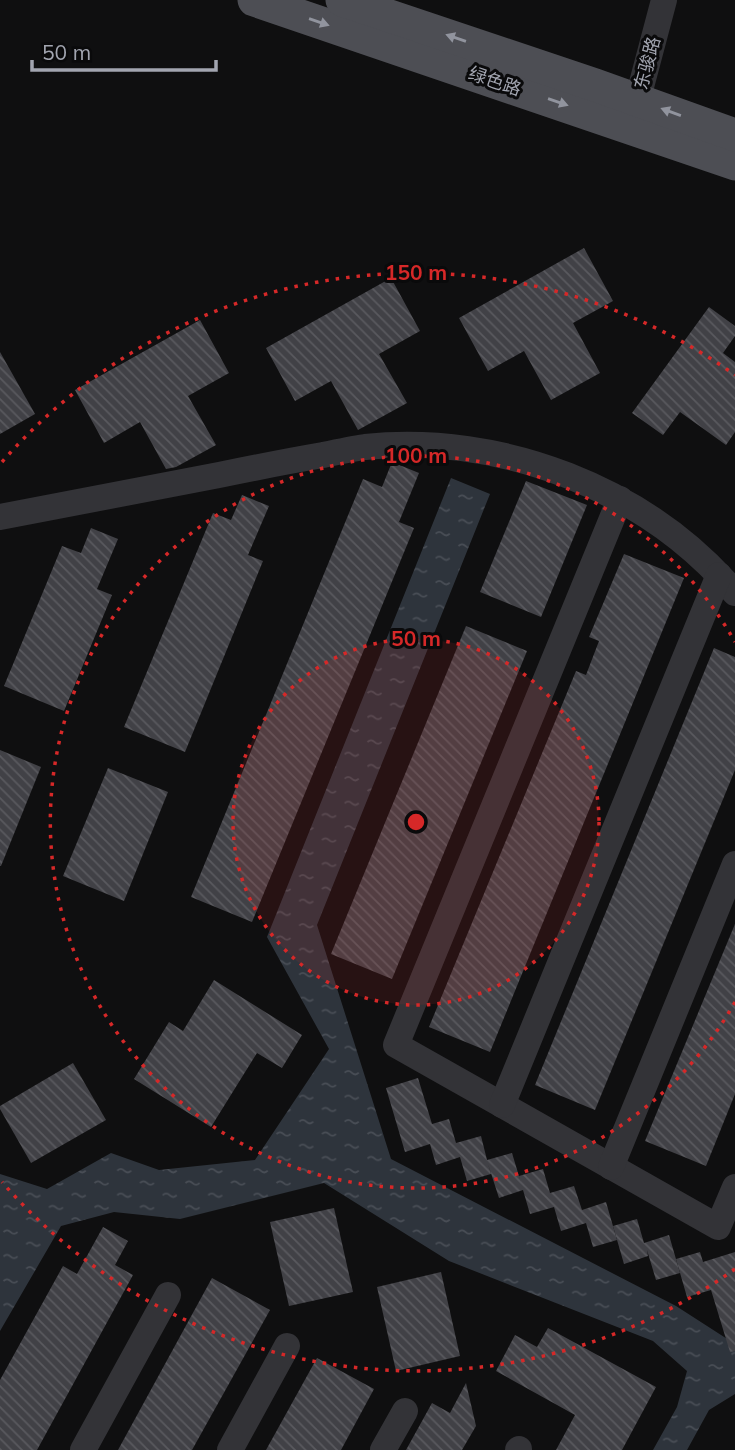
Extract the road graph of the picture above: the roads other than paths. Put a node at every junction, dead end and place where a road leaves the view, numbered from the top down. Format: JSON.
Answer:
{"nodes":[{"id":1,"x":254,"y":0,"type":"edge"},
{"id":2,"x":342,"y":0,"type":"edge"},
{"id":3,"x":664,"y":0,"type":"edge"},
{"id":4,"x":633,"y":114,"type":"junction"},
{"id":5,"x":735,"y":135,"type":"edge"},
{"id":6,"x":735,"y":164,"type":"edge"},
{"id":7,"x":620,"y":499,"type":"junction"},
{"id":8,"x":0,"y":517,"type":"edge"},
{"id":9,"x":727,"y":584,"type":"edge"},
{"id":10,"x":735,"y":864,"type":"edge"},
{"id":11,"x":502,"y":1105,"type":"junction"},
{"id":12,"x":611,"y":1167,"type":"junction"},
{"id":13,"x":735,"y":1187,"type":"edge"},
{"id":14,"x":168,"y":1296,"type":"dead end"},
{"id":15,"x":287,"y":1346,"type":"dead end"},
{"id":16,"x":405,"y":1410,"type":"dead end"},
{"id":17,"x":83,"y":1450,"type":"edge"},
{"id":18,"x":230,"y":1450,"type":"edge"},
{"id":19,"x":383,"y":1450,"type":"edge"}],
"edges":[{"from":1,"to":4,"type":"main road","name":"绿色路","one_way":true},
{"from":4,"to":2,"type":"main road","name":"绿色路","one_way":true},
{"from":3,"to":4,"type":"street","name":"东骏路"},
{"from":5,"to":4,"type":"main road","name":"绿色路","one_way":true},
{"from":4,"to":6,"type":"main road","name":"绿色路"},
{"from":7,"to":8,"type":"street"},
{"from":7,"to":9,"type":"street"},
{"from":7,"to":11,"type":"street"},
{"from":9,"to":11,"type":"street"},
{"from":10,"to":12,"type":"street"},
{"from":11,"to":12,"type":"street"},
{"from":12,"to":13,"type":"street"},
{"from":14,"to":17,"type":"street"},
{"from":15,"to":18,"type":"street"},
{"from":16,"to":19,"type":"street"}]}
